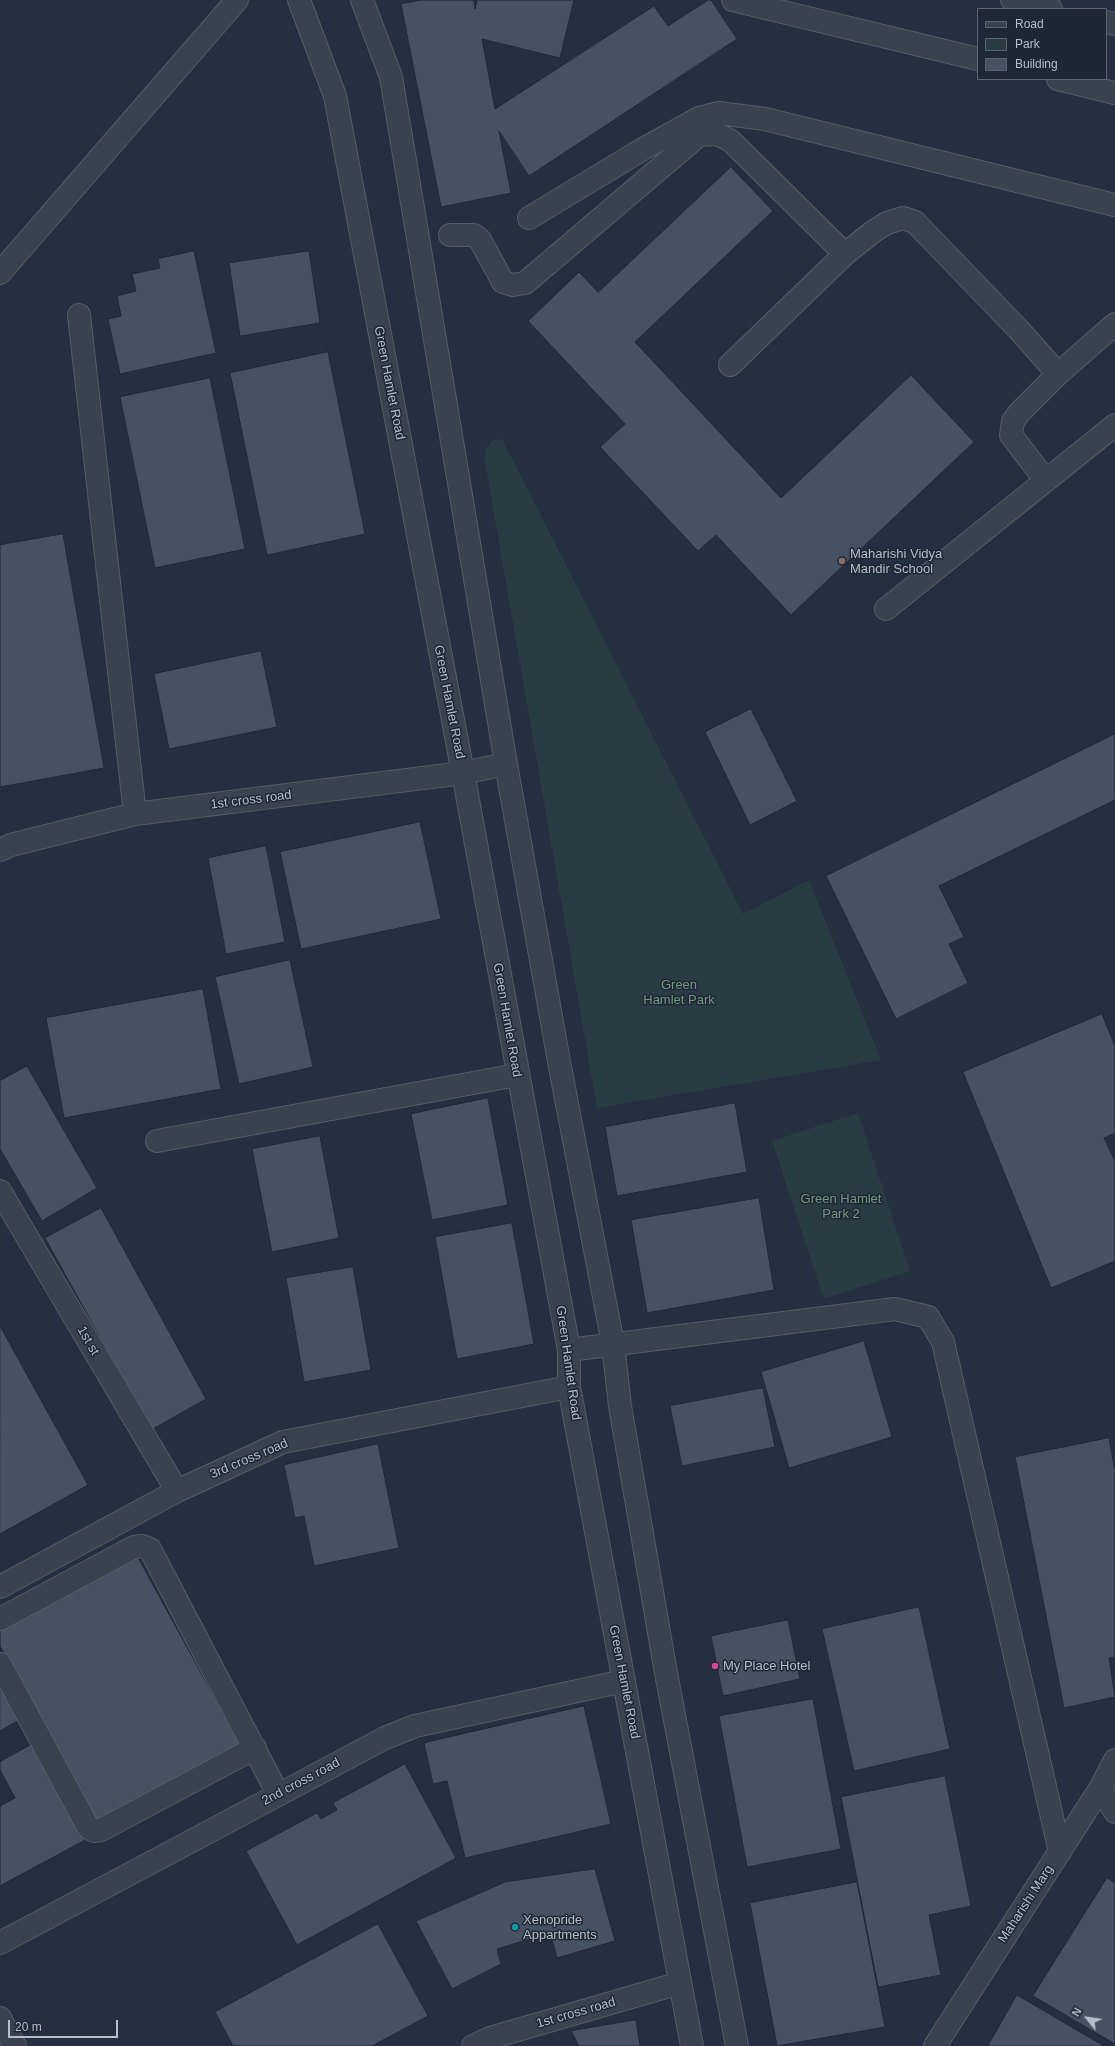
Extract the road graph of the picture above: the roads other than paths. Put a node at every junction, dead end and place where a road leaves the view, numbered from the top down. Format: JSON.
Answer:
{"nodes":[{"id":1,"x":237,"y":0,"type":"edge"},
{"id":2,"x":299,"y":0,"type":"edge"},
{"id":3,"x":362,"y":0,"type":"edge"},
{"id":4,"x":733,"y":0,"type":"edge"},
{"id":5,"x":1012,"y":0,"type":"edge"},
{"id":6,"x":1047,"y":8,"type":"edge"},
{"id":7,"x":977,"y":60,"type":"edge"},
{"id":8,"x":1062,"y":80,"type":"edge"},
{"id":9,"x":1115,"y":93,"type":"edge"},
{"id":10,"x":1115,"y":205,"type":"edge"},
{"id":11,"x":529,"y":218,"type":"dead end"},
{"id":12,"x":450,"y":235,"type":"dead end"},
{"id":13,"x":845,"y":254,"type":"junction"},
{"id":14,"x":0,"y":273,"type":"edge"},
{"id":15,"x":79,"y":315,"type":"dead end"},
{"id":16,"x":1115,"y":324,"type":"edge"},
{"id":17,"x":730,"y":365,"type":"dead end"},
{"id":18,"x":1058,"y":374,"type":"junction"},
{"id":19,"x":1115,"y":425,"type":"edge"},
{"id":20,"x":1046,"y":481,"type":"junction"},
{"id":21,"x":886,"y":609,"type":"dead end"},
{"id":22,"x":506,"y":764,"type":"junction"},
{"id":23,"x":463,"y":773,"type":"junction"},
{"id":24,"x":135,"y":814,"type":"junction"},
{"id":25,"x":0,"y":850,"type":"edge"},
{"id":26,"x":517,"y":1075,"type":"junction"},
{"id":27,"x":157,"y":1141,"type":"dead end"},
{"id":28,"x":0,"y":1191,"type":"edge"},
{"id":29,"x":613,"y":1344,"type":"junction"},
{"id":30,"x":569,"y":1350,"type":"junction"},
{"id":31,"x":569,"y":1387,"type":"junction"},
{"id":32,"x":177,"y":1491,"type":"junction"},
{"id":33,"x":0,"y":1587,"type":"edge"},
{"id":34,"x":0,"y":1619,"type":"edge"},
{"id":35,"x":0,"y":1664,"type":"edge"},
{"id":36,"x":624,"y":1681,"type":"junction"},
{"id":37,"x":255,"y":1748,"type":"junction"},
{"id":38,"x":1115,"y":1760,"type":"edge"},
{"id":39,"x":1101,"y":1787,"type":"junction"},
{"id":40,"x":278,"y":1794,"type":"junction"},
{"id":41,"x":1115,"y":1812,"type":"edge"},
{"id":42,"x":1060,"y":1852,"type":"junction"},
{"id":43,"x":0,"y":1943,"type":"edge"},
{"id":44,"x":680,"y":1983,"type":"junction"},
{"id":45,"x":0,"y":2018,"type":"edge"},
{"id":46,"x":15,"y":2046,"type":"edge"},
{"id":47,"x":473,"y":2046,"type":"edge"},
{"id":48,"x":692,"y":2046,"type":"edge"},
{"id":49,"x":737,"y":2046,"type":"edge"},
{"id":50,"x":935,"y":2046,"type":"edge"}],
"edges":[{"from":1,"to":14,"type":"street"},
{"from":2,"to":23,"type":"street","name":"Green Hamlet Road"},
{"from":3,"to":22,"type":"street"},
{"from":4,"to":7,"type":"street"},
{"from":5,"to":6,"type":"street"},
{"from":8,"to":9,"type":"street"},
{"from":10,"to":11,"type":"street"},
{"from":12,"to":13,"type":"street"},
{"from":13,"to":17,"type":"street"},
{"from":13,"to":18,"type":"street"},
{"from":15,"to":24,"type":"street"},
{"from":16,"to":18,"type":"street"},
{"from":18,"to":20,"type":"street"},
{"from":19,"to":20,"type":"street"},
{"from":20,"to":21,"type":"street"},
{"from":22,"to":23,"type":"street","name":"1st cross road"},
{"from":22,"to":29,"type":"street"},
{"from":23,"to":24,"type":"street","name":"1st cross road"},
{"from":23,"to":26,"type":"street","name":"Green Hamlet Road"},
{"from":24,"to":25,"type":"street","name":"1st cross road"},
{"from":26,"to":27,"type":"street"},
{"from":26,"to":30,"type":"street","name":"Green Hamlet Road"},
{"from":28,"to":32,"type":"street","name":"1st st"},
{"from":29,"to":30,"type":"street"},
{"from":29,"to":42,"type":"street"},
{"from":29,"to":49,"type":"street"},
{"from":30,"to":31,"type":"street","name":"Green Hamlet Road"},
{"from":31,"to":32,"type":"street","name":"3rd cross road"},
{"from":31,"to":36,"type":"street","name":"Green Hamlet Road"},
{"from":32,"to":33,"type":"street","name":"3rd cross road"},
{"from":34,"to":37,"type":"street"},
{"from":35,"to":37,"type":"street"},
{"from":36,"to":40,"type":"street","name":"2nd cross road"},
{"from":36,"to":44,"type":"street","name":"Green Hamlet Road"},
{"from":37,"to":40,"type":"street"},
{"from":38,"to":39,"type":"street","name":"Maharishi Marg"},
{"from":39,"to":41,"type":"street"},
{"from":39,"to":42,"type":"street","name":"Maharishi Marg"},
{"from":40,"to":43,"type":"street","name":"2nd cross road"},
{"from":42,"to":50,"type":"street","name":"Maharishi Marg"},
{"from":44,"to":47,"type":"street","name":"1st cross road"},
{"from":44,"to":48,"type":"street","name":"Green Hamlet Road"},
{"from":45,"to":46,"type":"street"}]}
